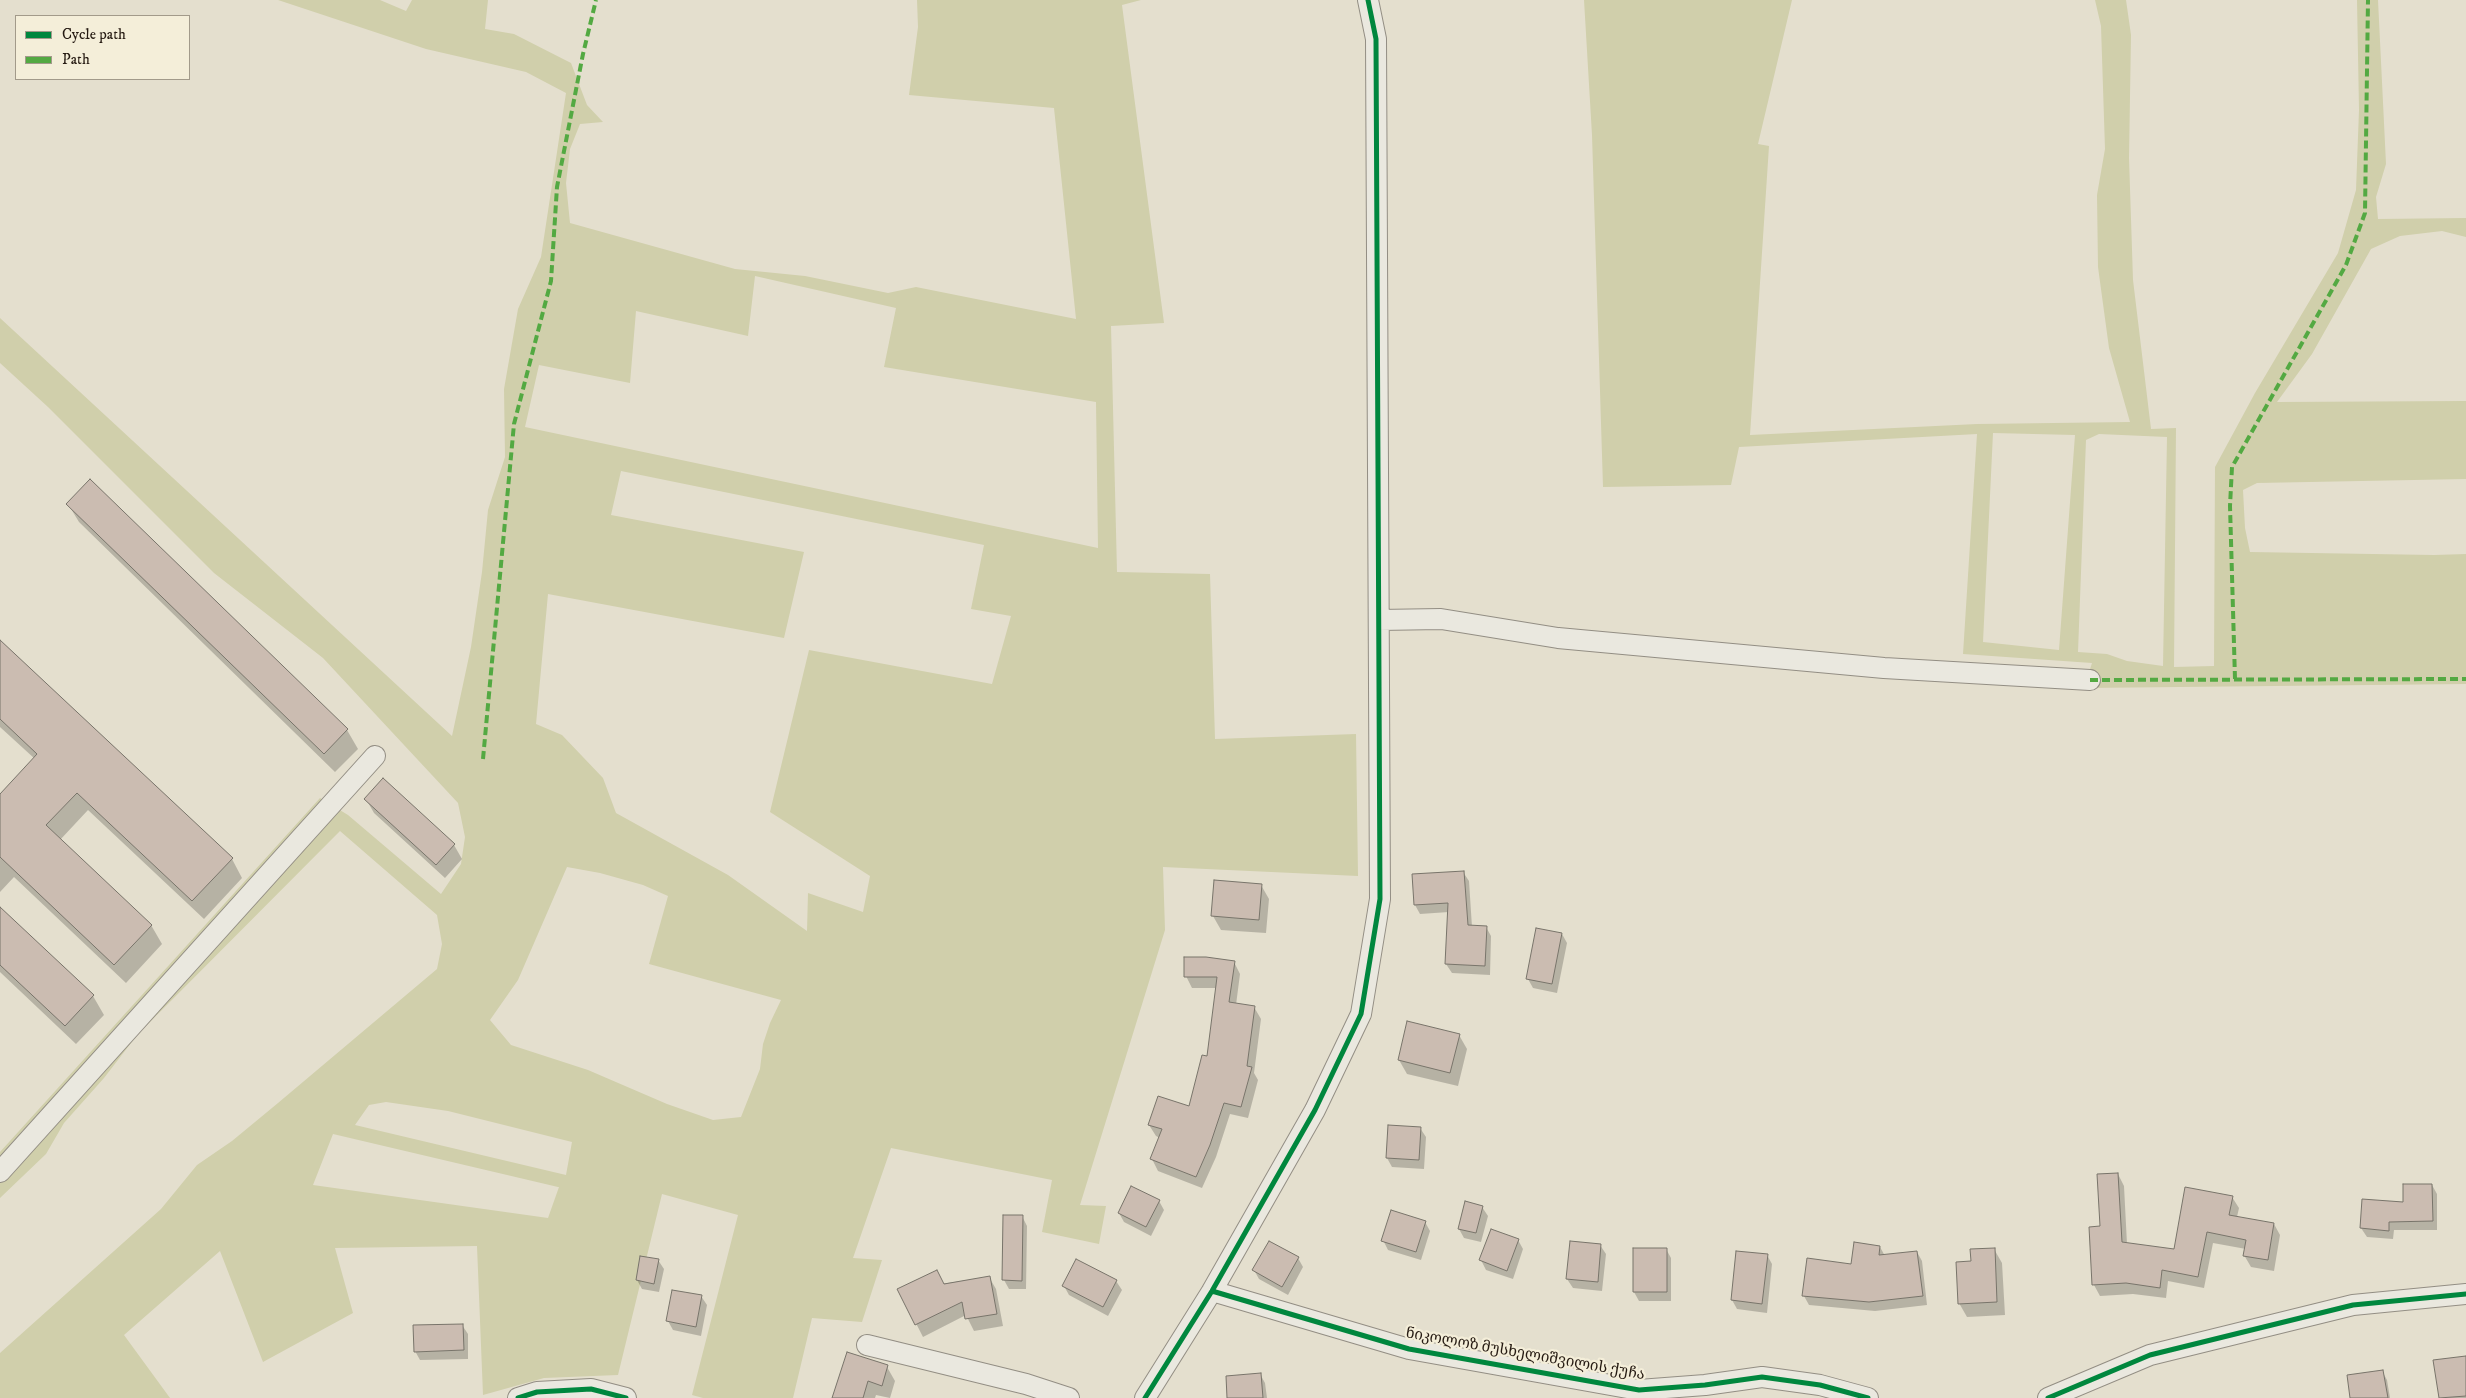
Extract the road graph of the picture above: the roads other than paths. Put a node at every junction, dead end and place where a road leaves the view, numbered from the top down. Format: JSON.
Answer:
{"nodes":[{"id":1,"x":1368,"y":0,"type":"edge"},
{"id":2,"x":1379,"y":620,"type":"junction"},
{"id":3,"x":2090,"y":680,"type":"dead end"},
{"id":4,"x":375,"y":756,"type":"dead end"},
{"id":5,"x":0,"y":1172,"type":"edge"},
{"id":6,"x":1212,"y":1291,"type":"junction"},
{"id":7,"x":2466,"y":1294,"type":"edge"},
{"id":8,"x":866,"y":1345,"type":"dead end"},
{"id":9,"x":1639,"y":1394,"type":"edge"},
{"id":10,"x":518,"y":1398,"type":"edge"},
{"id":11,"x":626,"y":1398,"type":"edge"},
{"id":12,"x":1069,"y":1398,"type":"edge"},
{"id":13,"x":1145,"y":1398,"type":"edge"},
{"id":14,"x":1868,"y":1398,"type":"edge"},
{"id":15,"x":2048,"y":1398,"type":"edge"}],
"edges":[{"from":1,"to":2,"type":"street"},
{"from":2,"to":3,"type":"street"},
{"from":2,"to":6,"type":"street"},
{"from":4,"to":5,"type":"street"},
{"from":6,"to":9,"type":"street","name":"ნიკოლოზ მუსხელიშვილის ქუჩა"},
{"from":6,"to":13,"type":"street"},
{"from":7,"to":15,"type":"street"},
{"from":8,"to":12,"type":"street"},
{"from":9,"to":14,"type":"street","name":"ნიკოლოზ მუსხელიშვილის ქუჩა"},
{"from":10,"to":11,"type":"street"}]}
